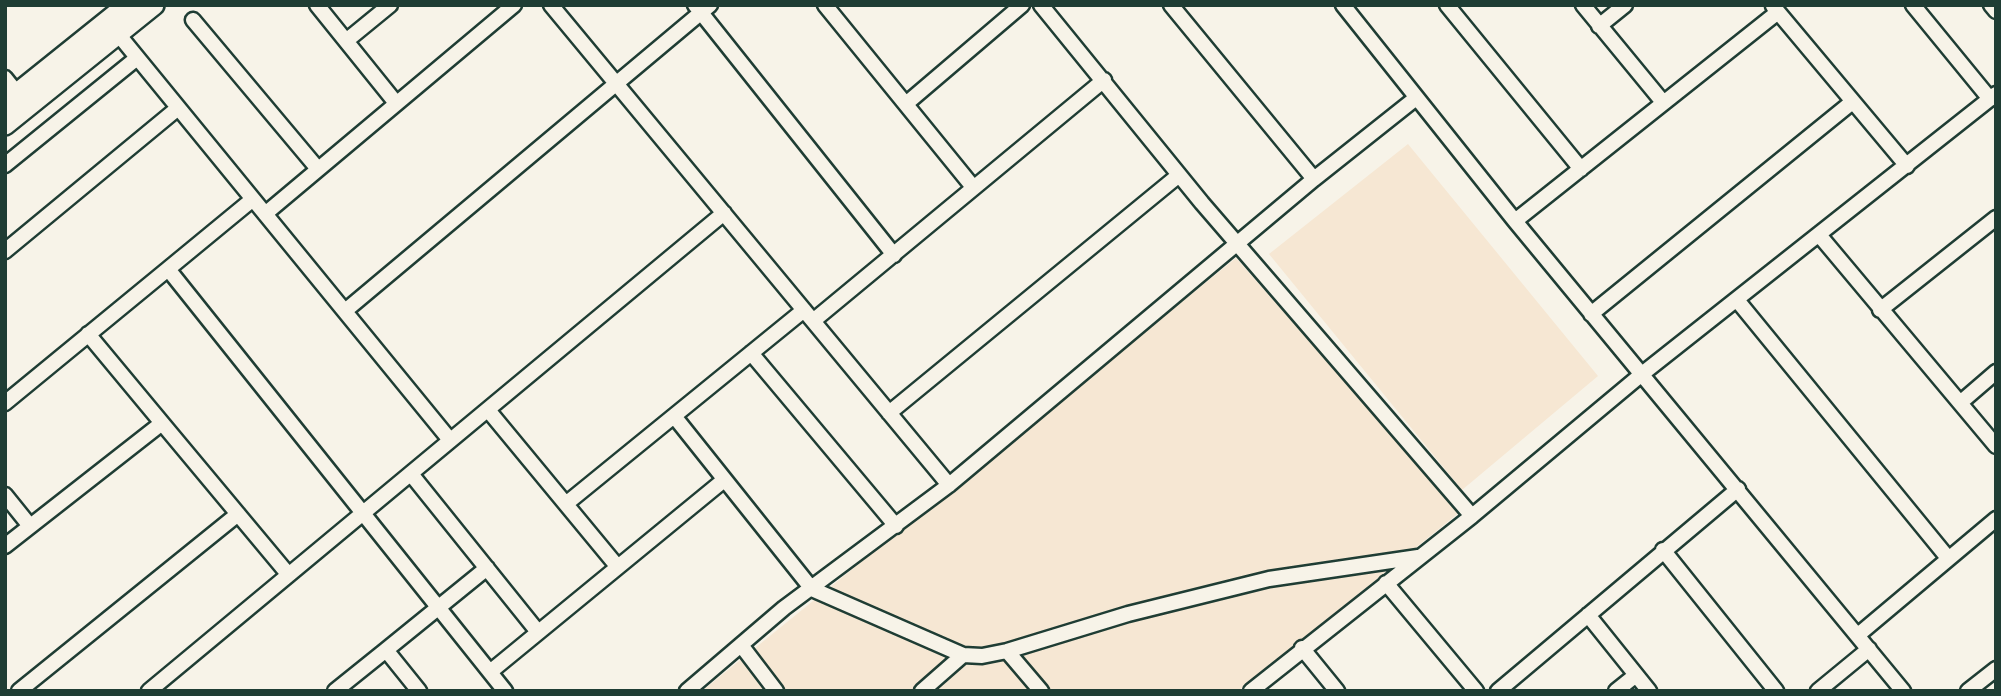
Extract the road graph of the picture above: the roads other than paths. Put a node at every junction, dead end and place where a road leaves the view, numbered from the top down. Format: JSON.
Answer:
{"nodes":[{"id":1,"x":127,"y":5,"type":"edge"},
{"id":2,"x":153,"y":5,"type":"edge"},
{"id":3,"x":317,"y":5,"type":"edge"},
{"id":4,"x":390,"y":5,"type":"edge"},
{"id":5,"x":514,"y":5,"type":"edge"},
{"id":6,"x":551,"y":5,"type":"edge"},
{"id":7,"x":1022,"y":5,"type":"edge"},
{"id":8,"x":1041,"y":5,"type":"edge"},
{"id":9,"x":1171,"y":5,"type":"edge"},
{"id":10,"x":1343,"y":5,"type":"edge"},
{"id":11,"x":1447,"y":5,"type":"edge"},
{"id":12,"x":1583,"y":5,"type":"edge"},
{"id":13,"x":1625,"y":5,"type":"edge"},
{"id":14,"x":1913,"y":5,"type":"edge"},
{"id":15,"x":1991,"y":5,"type":"edge"},
{"id":16,"x":829,"y":7,"type":"edge"},
{"id":17,"x":702,"y":8,"type":"edge"},
{"id":18,"x":1775,"y":9,"type":"edge"},
{"id":19,"x":1996,"y":11,"type":"edge"},
{"id":20,"x":193,"y":20,"type":"dead end"},
{"id":21,"x":1599,"y":26,"type":"junction"},
{"id":22,"x":118,"y":34,"type":"junction"},
{"id":23,"x":346,"y":41,"type":"junction"},
{"id":24,"x":137,"y":58,"type":"junction"},
{"id":25,"x":1104,"y":80,"type":"junction"},
{"id":26,"x":615,"y":83,"type":"junction"},
{"id":27,"x":9,"y":91,"type":"edge"},
{"id":28,"x":1993,"y":97,"type":"edge"},
{"id":29,"x":1416,"y":98,"type":"junction"},
{"id":30,"x":1662,"y":101,"type":"junction"},
{"id":31,"x":396,"y":103,"type":"junction"},
{"id":32,"x":907,"y":103,"type":"junction"},
{"id":33,"x":1851,"y":103,"type":"junction"},
{"id":34,"x":178,"y":108,"type":"junction"},
{"id":35,"x":5,"y":125,"type":"edge"},
{"id":36,"x":5,"y":165,"type":"edge"},
{"id":37,"x":1907,"y":166,"type":"junction"},
{"id":38,"x":318,"y":169,"type":"junction"},
{"id":39,"x":1581,"y":169,"type":"junction"},
{"id":40,"x":1179,"y":175,"type":"junction"},
{"id":41,"x":1314,"y":179,"type":"junction"},
{"id":42,"x":973,"y":187,"type":"junction"},
{"id":43,"x":253,"y":199,"type":"junction"},
{"id":44,"x":724,"y":213,"type":"junction"},
{"id":45,"x":265,"y":214,"type":"junction"},
{"id":46,"x":1996,"y":218,"type":"edge"},
{"id":47,"x":1515,"y":221,"type":"junction"},
{"id":48,"x":1820,"y":236,"type":"junction"},
{"id":49,"x":1239,"y":244,"type":"junction"},
{"id":50,"x":5,"y":250,"type":"edge"},
{"id":51,"x":894,"y":255,"type":"junction"},
{"id":52,"x":168,"y":269,"type":"junction"},
{"id":53,"x":1737,"y":300,"type":"junction"},
{"id":54,"x":1880,"y":310,"type":"junction"},
{"id":55,"x":345,"y":311,"type":"junction"},
{"id":56,"x":1591,"y":313,"type":"junction"},
{"id":57,"x":809,"y":316,"type":"junction"},
{"id":58,"x":88,"y":334,"type":"junction"},
{"id":59,"x":751,"y":353,"type":"junction"},
{"id":60,"x":1996,"y":372,"type":"edge"},
{"id":61,"x":1642,"y":374,"type":"junction"},
{"id":62,"x":5,"y":403,"type":"edge"},
{"id":63,"x":1960,"y":403,"type":"junction"},
{"id":64,"x":488,"y":410,"type":"junction"},
{"id":65,"x":890,"y":413,"type":"junction"},
{"id":66,"x":674,"y":416,"type":"junction"},
{"id":67,"x":162,"y":423,"type":"junction"},
{"id":68,"x":450,"y":440,"type":"junction"},
{"id":69,"x":1996,"y":446,"type":"edge"},
{"id":70,"x":411,"y":474,"type":"junction"},
{"id":71,"x":724,"y":480,"type":"junction"},
{"id":72,"x":949,"y":485,"type":"junction"},
{"id":73,"x":1738,"y":489,"type":"junction"},
{"id":74,"x":5,"y":495,"type":"edge"},
{"id":75,"x":567,"y":503,"type":"junction"},
{"id":76,"x":364,"y":513,"type":"junction"},
{"id":77,"x":238,"y":514,"type":"junction"},
{"id":78,"x":1472,"y":516,"type":"junction"},
{"id":79,"x":1996,"y":519,"type":"edge"},
{"id":80,"x":30,"y":526,"type":"junction"},
{"id":81,"x":896,"y":526,"type":"junction"},
{"id":82,"x":5,"y":546,"type":"edge"},
{"id":83,"x":1663,"y":550,"type":"junction"},
{"id":84,"x":1420,"y":557,"type":"junction"},
{"id":85,"x":1948,"y":558,"type":"junction"},
{"id":86,"x":617,"y":566,"type":"junction"},
{"id":87,"x":487,"y":568,"type":"junction"},
{"id":88,"x":288,"y":574,"type":"junction"},
{"id":89,"x":1387,"y":583,"type":"junction"},
{"id":90,"x":812,"y":590,"type":"junction"},
{"id":91,"x":438,"y":608,"type":"junction"},
{"id":92,"x":1588,"y":615,"type":"junction"},
{"id":93,"x":538,"y":632,"type":"junction"},
{"id":94,"x":1858,"y":635,"type":"junction"},
{"id":95,"x":741,"y":645,"type":"junction"},
{"id":96,"x":1302,"y":648,"type":"junction"},
{"id":97,"x":1869,"y":649,"type":"junction"},
{"id":98,"x":386,"y":650,"type":"junction"},
{"id":99,"x":1007,"y":651,"type":"junction"},
{"id":100,"x":963,"y":655,"type":"junction"},
{"id":101,"x":1996,"y":669,"type":"edge"},
{"id":102,"x":490,"y":672,"type":"junction"},
{"id":103,"x":1636,"y":675,"type":"junction"},
{"id":104,"x":1255,"y":689,"type":"edge"},
{"id":105,"x":19,"y":691,"type":"edge"},
{"id":106,"x":149,"y":691,"type":"edge"},
{"id":107,"x":335,"y":691,"type":"edge"},
{"id":108,"x":419,"y":691,"type":"edge"},
{"id":109,"x":505,"y":691,"type":"edge"},
{"id":110,"x":687,"y":691,"type":"edge"},
{"id":111,"x":776,"y":691,"type":"edge"},
{"id":112,"x":922,"y":691,"type":"edge"},
{"id":113,"x":1041,"y":691,"type":"edge"},
{"id":114,"x":1337,"y":691,"type":"edge"},
{"id":115,"x":1476,"y":691,"type":"edge"},
{"id":116,"x":1498,"y":691,"type":"edge"},
{"id":117,"x":1616,"y":691,"type":"edge"},
{"id":118,"x":1649,"y":691,"type":"edge"},
{"id":119,"x":1776,"y":691,"type":"edge"},
{"id":120,"x":1818,"y":691,"type":"edge"},
{"id":121,"x":1903,"y":691,"type":"edge"},
{"id":122,"x":1968,"y":691,"type":"edge"}],
"edges":[{"from":1,"to":27,"type":"main road"},
{"from":2,"to":22,"type":"main road"},
{"from":3,"to":23,"type":"street"},
{"from":4,"to":23,"type":"street"},
{"from":5,"to":31,"type":"street"},
{"from":6,"to":26,"type":"street"},
{"from":7,"to":32,"type":"street"},
{"from":8,"to":25,"type":"street"},
{"from":9,"to":41,"type":"street"},
{"from":10,"to":29,"type":"street"},
{"from":11,"to":39,"type":"street"},
{"from":12,"to":21,"type":"street"},
{"from":13,"to":21,"type":"street"},
{"from":14,"to":28,"type":"street"},
{"from":15,"to":19,"type":"street"},
{"from":16,"to":32,"type":"street"},
{"from":17,"to":26,"type":"street"},
{"from":17,"to":51,"type":"street"},
{"from":18,"to":30,"type":"street"},
{"from":18,"to":33,"type":"street"},
{"from":20,"to":38,"type":"street"},
{"from":21,"to":30,"type":"street"},
{"from":22,"to":24,"type":"street"},
{"from":22,"to":35,"type":"main road"},
{"from":23,"to":31,"type":"street"},
{"from":24,"to":34,"type":"street"},
{"from":24,"to":36,"type":"street"},
{"from":25,"to":40,"type":"street"},
{"from":25,"to":42,"type":"street"},
{"from":26,"to":44,"type":"street"},
{"from":26,"to":55,"type":"street"},
{"from":28,"to":37,"type":"street"},
{"from":29,"to":41,"type":"street"},
{"from":29,"to":47,"type":"street"},
{"from":30,"to":39,"type":"street"},
{"from":31,"to":38,"type":"street"},
{"from":32,"to":42,"type":"street"},
{"from":33,"to":37,"type":"street"},
{"from":33,"to":56,"type":"street"},
{"from":34,"to":43,"type":"street"},
{"from":34,"to":50,"type":"street"},
{"from":37,"to":48,"type":"street"},
{"from":38,"to":45,"type":"street"},
{"from":39,"to":47,"type":"street"},
{"from":40,"to":49,"type":"street"},
{"from":40,"to":65,"type":"street"},
{"from":41,"to":49,"type":"street"},
{"from":42,"to":51,"type":"street"},
{"from":43,"to":45,"type":"street"},
{"from":43,"to":52,"type":"street"},
{"from":44,"to":57,"type":"street"},
{"from":44,"to":64,"type":"street"},
{"from":45,"to":55,"type":"street"},
{"from":46,"to":54,"type":"street"},
{"from":47,"to":56,"type":"street"},
{"from":48,"to":53,"type":"street"},
{"from":48,"to":54,"type":"street"},
{"from":49,"to":72,"type":"street"},
{"from":49,"to":78,"type":"street"},
{"from":51,"to":57,"type":"street"},
{"from":52,"to":58,"type":"street"},
{"from":52,"to":76,"type":"street"},
{"from":53,"to":61,"type":"street"},
{"from":53,"to":85,"type":"street"},
{"from":54,"to":63,"type":"street"},
{"from":55,"to":68,"type":"street"},
{"from":56,"to":61,"type":"street"},
{"from":57,"to":59,"type":"street"},
{"from":57,"to":65,"type":"street"},
{"from":58,"to":62,"type":"street"},
{"from":58,"to":67,"type":"street"},
{"from":59,"to":66,"type":"street"},
{"from":59,"to":81,"type":"street"},
{"from":60,"to":63,"type":"street"},
{"from":61,"to":73,"type":"street"},
{"from":61,"to":78,"type":"street"},
{"from":63,"to":69,"type":"street"},
{"from":64,"to":68,"type":"street"},
{"from":64,"to":75,"type":"street"},
{"from":65,"to":72,"type":"street"},
{"from":66,"to":71,"type":"street"},
{"from":66,"to":75,"type":"street"},
{"from":67,"to":77,"type":"street"},
{"from":67,"to":80,"type":"street"},
{"from":68,"to":70,"type":"street"},
{"from":70,"to":76,"type":"street"},
{"from":70,"to":87,"type":"street"},
{"from":71,"to":86,"type":"street"},
{"from":71,"to":90,"type":"street"},
{"from":72,"to":81,"type":"street"},
{"from":73,"to":83,"type":"street"},
{"from":73,"to":94,"type":"street"},
{"from":74,"to":80,"type":"street"},
{"from":75,"to":86,"type":"street"},
{"from":76,"to":88,"type":"street"},
{"from":76,"to":91,"type":"street"},
{"from":77,"to":88,"type":"street"},
{"from":77,"to":105,"type":"street"},
{"from":78,"to":84,"type":"street"},
{"from":79,"to":85,"type":"street"},
{"from":80,"to":82,"type":"street"},
{"from":81,"to":90,"type":"street"},
{"from":83,"to":92,"type":"street"},
{"from":83,"to":119,"type":"street"},
{"from":84,"to":89,"type":"street"},
{"from":84,"to":99,"type":"street"},
{"from":85,"to":94,"type":"street"},
{"from":86,"to":93,"type":"street"},
{"from":87,"to":91,"type":"street"},
{"from":87,"to":93,"type":"street"},
{"from":88,"to":106,"type":"street"},
{"from":89,"to":96,"type":"street"},
{"from":89,"to":115,"type":"street"},
{"from":90,"to":95,"type":"street"},
{"from":90,"to":100,"type":"street"},
{"from":91,"to":98,"type":"street"},
{"from":91,"to":102,"type":"street"},
{"from":92,"to":103,"type":"street"},
{"from":92,"to":116,"type":"street"},
{"from":93,"to":102,"type":"street"},
{"from":94,"to":97,"type":"street"},
{"from":95,"to":110,"type":"street"},
{"from":95,"to":111,"type":"street"},
{"from":96,"to":104,"type":"street"},
{"from":96,"to":114,"type":"street"},
{"from":97,"to":120,"type":"street"},
{"from":97,"to":121,"type":"street"},
{"from":98,"to":107,"type":"street"},
{"from":98,"to":108,"type":"street"},
{"from":99,"to":100,"type":"street"},
{"from":99,"to":113,"type":"street"},
{"from":100,"to":112,"type":"street"},
{"from":101,"to":122,"type":"street"},
{"from":102,"to":109,"type":"street"},
{"from":103,"to":117,"type":"street"},
{"from":103,"to":118,"type":"street"}]}
